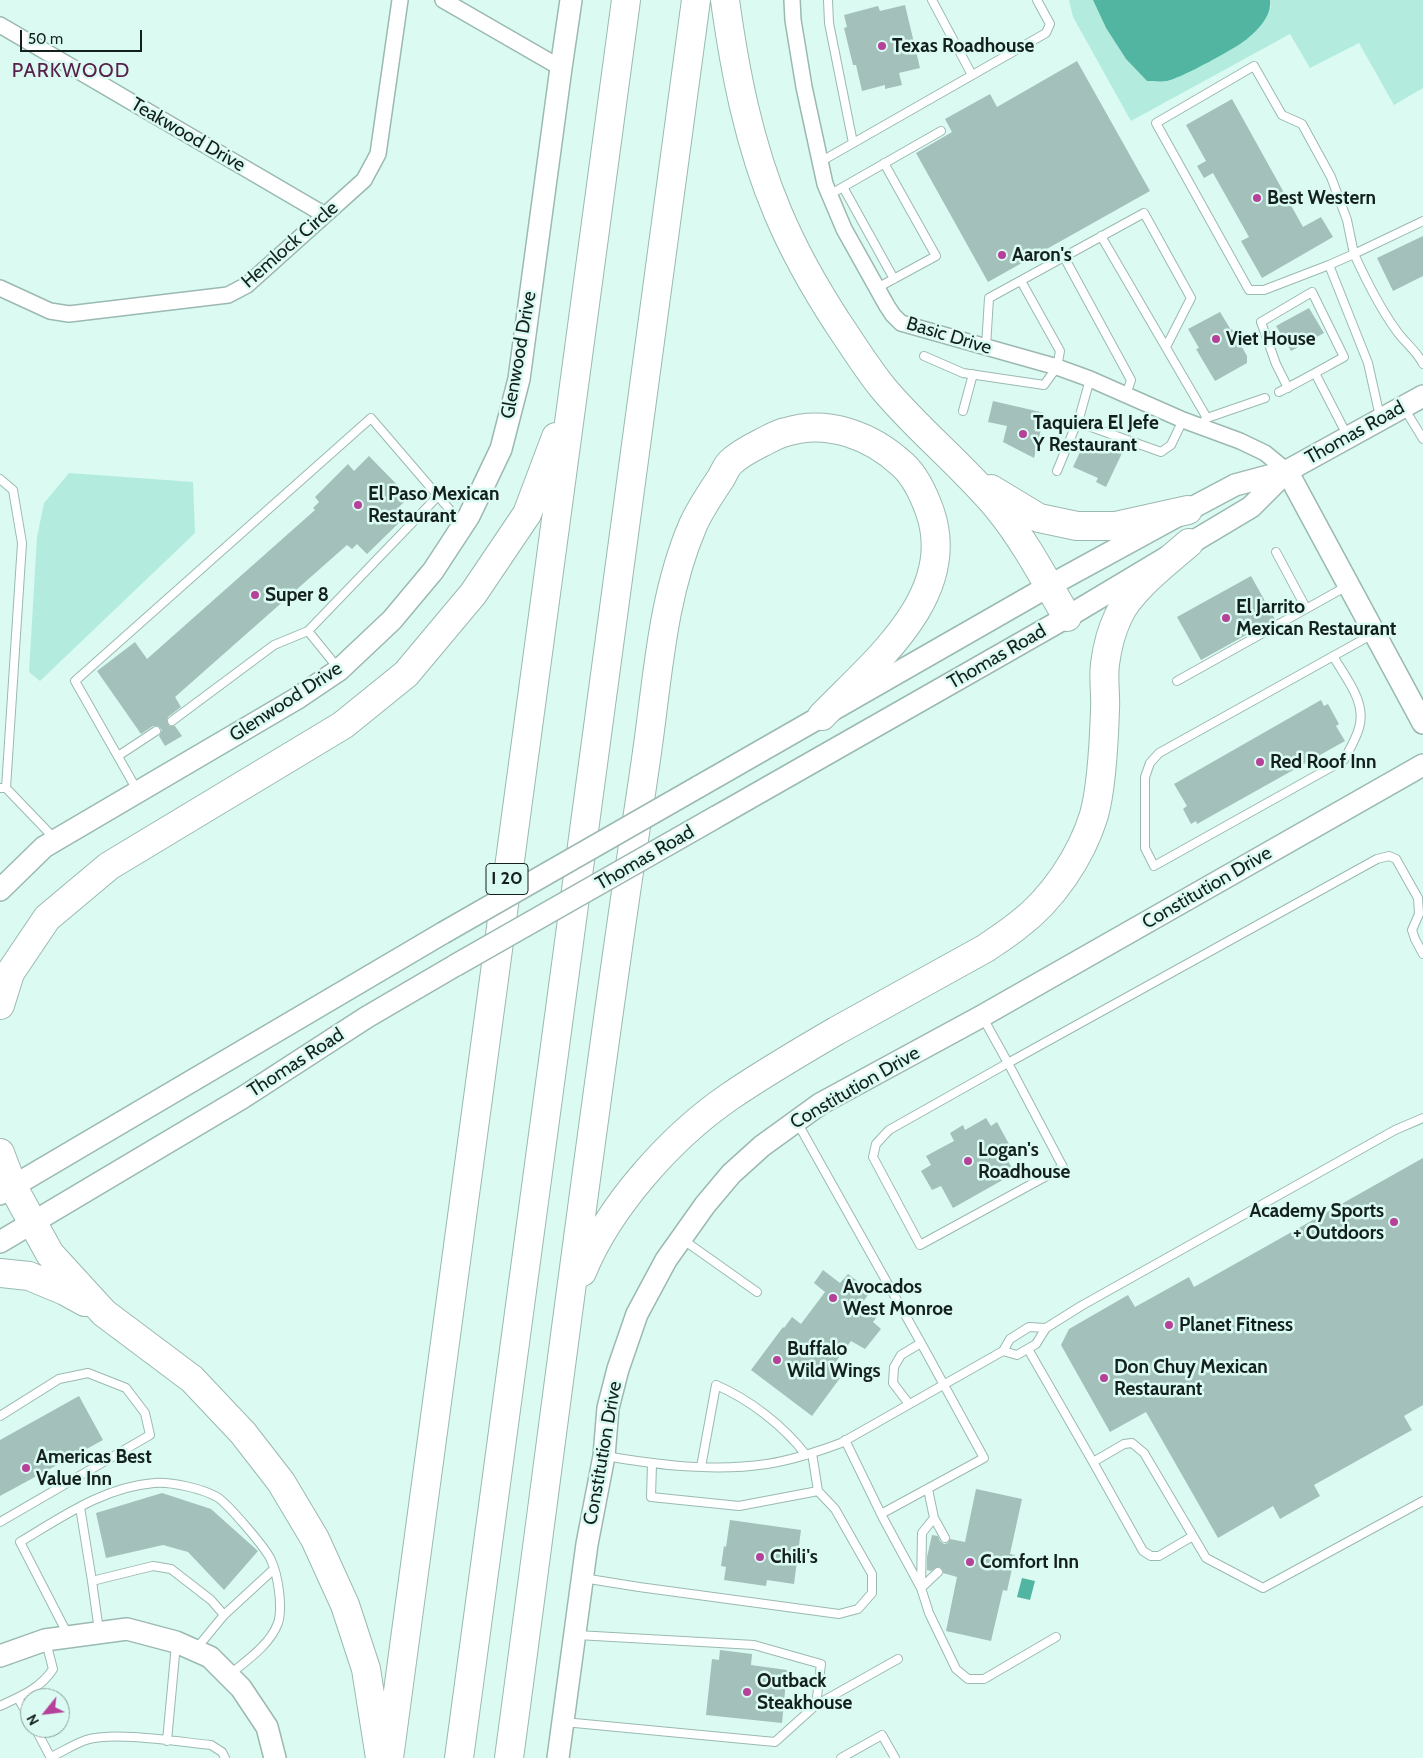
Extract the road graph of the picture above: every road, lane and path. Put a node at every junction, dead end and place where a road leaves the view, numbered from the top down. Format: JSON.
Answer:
{"nodes":[{"id":1,"x":400,"y":0,"type":"edge"},
{"id":2,"x":443,"y":0,"type":"edge"},
{"id":3,"x":572,"y":0,"type":"edge"},
{"id":4,"x":626,"y":0,"type":"edge"},
{"id":5,"x":696,"y":0,"type":"edge"},
{"id":6,"x":725,"y":0,"type":"edge"},
{"id":7,"x":792,"y":0,"type":"edge"},
{"id":8,"x":828,"y":0,"type":"edge"},
{"id":9,"x":932,"y":0,"type":"edge"},
{"id":10,"x":1037,"y":0,"type":"edge"},
{"id":11,"x":0,"y":25,"type":"edge"},
{"id":12,"x":561,"y":68,"type":"junction"},
{"id":13,"x":972,"y":75,"type":"junction"},
{"id":14,"x":941,"y":131,"type":"dead end"},
{"id":15,"x":853,"y":143,"type":"junction"},
{"id":16,"x":820,"y":162,"type":"junction"},
{"id":17,"x":884,"y":163,"type":"junction"},
{"id":18,"x":843,"y":187,"type":"junction"},
{"id":19,"x":829,"y":195,"type":"junction"},
{"id":20,"x":325,"y":215,"type":"junction"},
{"id":21,"x":1423,"y":221,"type":"edge"},
{"id":22,"x":1102,"y":236,"type":"junction"},
{"id":23,"x":1354,"y":254,"type":"junction"},
{"id":24,"x":1064,"y":256,"type":"junction"},
{"id":25,"x":1329,"y":265,"type":"junction"},
{"id":26,"x":894,"y":279,"type":"junction"},
{"id":27,"x":1021,"y":280,"type":"junction"},
{"id":28,"x":0,"y":288,"type":"edge"},
{"id":29,"x":877,"y":288,"type":"junction"},
{"id":30,"x":986,"y":347,"type":"junction"},
{"id":31,"x":1166,"y":347,"type":"junction"},
{"id":32,"x":1423,"y":348,"type":"edge"},
{"id":33,"x":1414,"y":352,"type":"junction"},
{"id":34,"x":924,"y":356,"type":"dead end"},
{"id":35,"x":1423,"y":364,"type":"edge"},
{"id":36,"x":1057,"y":367,"type":"junction"},
{"id":37,"x":1315,"y":373,"type":"junction"},
{"id":38,"x":973,"y":374,"type":"junction"},
{"id":39,"x":1090,"y":379,"type":"junction"},
{"id":40,"x":1288,"y":388,"type":"junction"},
{"id":41,"x":573,"y":391,"type":"junction"},
{"id":42,"x":1279,"y":392,"type":"dead end"},
{"id":43,"x":1126,"y":395,"type":"junction"},
{"id":44,"x":1423,"y":396,"type":"edge"},
{"id":45,"x":1265,"y":398,"type":"dead end"},
{"id":46,"x":1403,"y":407,"type":"junction"},
{"id":47,"x":963,"y":411,"type":"dead end"},
{"id":48,"x":1380,"y":419,"type":"junction"},
{"id":49,"x":1183,"y":420,"type":"junction"},
{"id":50,"x":1077,"y":422,"type":"junction"},
{"id":51,"x":1203,"y":423,"type":"junction"},
{"id":52,"x":1348,"y":437,"type":"junction"},
{"id":53,"x":1423,"y":439,"type":"edge"},
{"id":54,"x":1058,"y":471,"type":"dead end"},
{"id":55,"x":1287,"y":471,"type":"junction"},
{"id":56,"x":966,"y":474,"type":"junction"},
{"id":57,"x":0,"y":478,"type":"edge"},
{"id":58,"x":438,"y":496,"type":"junction"},
{"id":59,"x":1188,"y":510,"type":"junction"},
{"id":60,"x":463,"y":525,"type":"junction"},
{"id":61,"x":1189,"y":543,"type":"junction"},
{"id":62,"x":1276,"y":552,"type":"dead end"},
{"id":63,"x":1349,"y":585,"type":"junction"},
{"id":64,"x":1049,"y":586,"type":"junction"},
{"id":65,"x":1306,"y":608,"type":"junction"},
{"id":66,"x":1067,"y":617,"type":"junction"},
{"id":67,"x":308,"y":631,"type":"junction"},
{"id":68,"x":1374,"y":633,"type":"junction"},
{"id":69,"x":1333,"y":656,"type":"junction"},
{"id":70,"x":340,"y":670,"type":"junction"},
{"id":71,"x":1177,"y":681,"type":"dead end"},
{"id":72,"x":822,"y":716,"type":"junction"},
{"id":73,"x":172,"y":720,"type":"dead end"},
{"id":74,"x":1423,"y":723,"type":"edge"},
{"id":75,"x":156,"y":731,"type":"dead end"},
{"id":76,"x":118,"y":756,"type":"junction"},
{"id":77,"x":1423,"y":765,"type":"edge"},
{"id":78,"x":3,"y":788,"type":"edge"},
{"id":79,"x":138,"y":792,"type":"junction"},
{"id":80,"x":56,"y":840,"type":"junction"},
{"id":81,"x":0,"y":890,"type":"edge"},
{"id":82,"x":1423,"y":954,"type":"edge"},
{"id":83,"x":0,"y":1005,"type":"edge"},
{"id":84,"x":982,"y":1016,"type":"junction"},
{"id":85,"x":1008,"y":1063,"type":"junction"},
{"id":86,"x":1423,"y":1118,"type":"edge"},
{"id":87,"x":796,"y":1120,"type":"junction"},
{"id":88,"x":0,"y":1153,"type":"edge"},
{"id":89,"x":6,"y":1190,"type":"edge"},
{"id":90,"x":32,"y":1222,"type":"junction"},
{"id":91,"x":680,"y":1238,"type":"junction"},
{"id":92,"x":0,"y":1242,"type":"edge"},
{"id":93,"x":0,"y":1273,"type":"edge"},
{"id":94,"x":757,"y":1292,"type":"dead end"},
{"id":95,"x":104,"y":1313,"type":"junction"},
{"id":96,"x":568,"y":1316,"type":"junction"},
{"id":97,"x":1046,"y":1328,"type":"junction"},
{"id":98,"x":921,"y":1343,"type":"junction"},
{"id":99,"x":1028,"y":1349,"type":"junction"},
{"id":100,"x":1003,"y":1351,"type":"junction"},
{"id":101,"x":944,"y":1384,"type":"junction"},
{"id":102,"x":909,"y":1404,"type":"junction"},
{"id":103,"x":0,"y":1416,"type":"edge"},
{"id":104,"x":846,"y":1440,"type":"junction"},
{"id":105,"x":809,"y":1454,"type":"junction"},
{"id":106,"x":604,"y":1456,"type":"junction"},
{"id":107,"x":1092,"y":1462,"type":"junction"},
{"id":108,"x":652,"y":1464,"type":"junction"},
{"id":109,"x":701,"y":1467,"type":"junction"},
{"id":110,"x":928,"y":1489,"type":"junction"},
{"id":111,"x":818,"y":1491,"type":"junction"},
{"id":112,"x":1423,"y":1501,"type":"edge"},
{"id":113,"x":80,"y":1507,"type":"junction"},
{"id":114,"x":881,"y":1514,"type":"junction"},
{"id":115,"x":934,"y":1518,"type":"junction"},
{"id":116,"x":0,"y":1522,"type":"edge"},
{"id":117,"x":1193,"y":1536,"type":"junction"},
{"id":118,"x":945,"y":1538,"type":"dead end"},
{"id":119,"x":274,"y":1570,"type":"junction"},
{"id":120,"x":938,"y":1572,"type":"dead end"},
{"id":121,"x":583,"y":1578,"type":"junction"},
{"id":122,"x":92,"y":1581,"type":"junction"},
{"id":123,"x":921,"y":1588,"type":"junction"},
{"id":124,"x":224,"y":1615,"type":"junction"},
{"id":125,"x":99,"y":1633,"type":"junction"},
{"id":126,"x":575,"y":1635,"type":"junction"},
{"id":127,"x":1056,"y":1636,"type":"dead end"},
{"id":128,"x":69,"y":1637,"type":"junction"},
{"id":129,"x":46,"y":1640,"type":"junction"},
{"id":130,"x":186,"y":1646,"type":"junction"},
{"id":131,"x":0,"y":1656,"type":"edge"},
{"id":132,"x":898,"y":1659,"type":"dead end"},
{"id":133,"x":228,"y":1676,"type":"junction"},
{"id":134,"x":18,"y":1698,"type":"junction"},
{"id":135,"x":20,"y":1702,"type":"edge"},
{"id":136,"x":816,"y":1705,"type":"junction"},
{"id":137,"x":0,"y":1706,"type":"edge"},
{"id":138,"x":563,"y":1722,"type":"junction"},
{"id":139,"x":40,"y":1738,"type":"edge"},
{"id":140,"x":167,"y":1741,"type":"junction"},
{"id":141,"x":51,"y":1758,"type":"edge"},
{"id":142,"x":225,"y":1758,"type":"edge"},
{"id":143,"x":275,"y":1758,"type":"edge"},
{"id":144,"x":380,"y":1758,"type":"edge"},
{"id":145,"x":389,"y":1758,"type":"edge"},
{"id":146,"x":459,"y":1758,"type":"edge"},
{"id":147,"x":509,"y":1758,"type":"edge"},
{"id":148,"x":558,"y":1758,"type":"edge"},
{"id":149,"x":841,"y":1758,"type":"edge"},
{"id":150,"x":895,"y":1758,"type":"edge"}],
"edges":[{"from":1,"to":20,"type":"street","name":"Hemlock Circle"},
{"from":2,"to":12,"type":"street"},
{"from":3,"to":12,"type":"street","name":"Glenwood Drive"},
{"from":4,"to":41,"type":"highway","number":"I 20"},
{"from":5,"to":146,"type":"highway"},
{"from":6,"to":56,"type":"highway"},
{"from":7,"to":16,"type":"street","name":"Basic Drive"},
{"from":8,"to":15,"type":"lane"},
{"from":9,"to":13,"type":"lane"},
{"from":10,"to":13,"type":"lane"},
{"from":11,"to":20,"type":"street","name":"Teakwood Drive"},
{"from":12,"to":60,"type":"street","name":"Glenwood Drive"},
{"from":13,"to":15,"type":"lane"},
{"from":14,"to":17,"type":"lane"},
{"from":15,"to":16,"type":"lane"},
{"from":16,"to":19,"type":"street","name":"Basic Drive"},
{"from":17,"to":18,"type":"lane"},
{"from":17,"to":26,"type":"lane"},
{"from":18,"to":19,"type":"lane"},
{"from":18,"to":26,"type":"lane"},
{"from":19,"to":29,"type":"street","name":"Basic Drive"},
{"from":20,"to":28,"type":"street","name":"Hemlock Circle"},
{"from":21,"to":23,"type":"lane"},
{"from":22,"to":24,"type":"lane"},
{"from":22,"to":31,"type":"lane"},
{"from":22,"to":31,"type":"lane"},
{"from":23,"to":25,"type":"lane"},
{"from":23,"to":25,"type":"lane"},
{"from":23,"to":33,"type":"lane"},
{"from":24,"to":27,"type":"lane"},
{"from":24,"to":43,"type":"lane"},
{"from":25,"to":48,"type":"lane"},
{"from":26,"to":29,"type":"lane"},
{"from":27,"to":30,"type":"lane"},
{"from":27,"to":36,"type":"lane"},
{"from":29,"to":30,"type":"street","name":"Basic Drive"},
{"from":30,"to":36,"type":"street","name":"Basic Drive"},
{"from":31,"to":51,"type":"lane"},
{"from":32,"to":33,"type":"lane"},
{"from":33,"to":35,"type":"lane"},
{"from":34,"to":38,"type":"lane"},
{"from":36,"to":38,"type":"lane"},
{"from":36,"to":39,"type":"street","name":"Basic Drive"},
{"from":37,"to":40,"type":"lane"},
{"from":37,"to":40,"type":"lane"},
{"from":37,"to":52,"type":"lane"},
{"from":38,"to":47,"type":"lane"},
{"from":39,"to":43,"type":"street","name":"Basic Drive"},
{"from":39,"to":50,"type":"lane"},
{"from":40,"to":42,"type":"lane"},
{"from":41,"to":83,"type":"highway"},
{"from":41,"to":145,"type":"highway","number":"I 20"},
{"from":43,"to":49,"type":"street","name":"Basic Drive"},
{"from":44,"to":46,"type":"street","name":"Thomas Road"},
{"from":45,"to":51,"type":"lane"},
{"from":46,"to":48,"type":"street","name":"Thomas Road"},
{"from":46,"to":53,"type":"lane"},
{"from":48,"to":52,"type":"street","name":"Thomas Road"},
{"from":49,"to":50,"type":"lane"},
{"from":49,"to":51,"type":"street","name":"Basic Drive"},
{"from":50,"to":54,"type":"lane"},
{"from":51,"to":55,"type":"street","name":"Basic Drive"},
{"from":52,"to":55,"type":"street","name":"Thomas Road"},
{"from":55,"to":59,"type":"street","name":"Thomas Road"},
{"from":55,"to":61,"type":"street","name":"Thomas Road"},
{"from":55,"to":63,"type":"street"},
{"from":56,"to":59,"type":"highway"},
{"from":56,"to":64,"type":"highway"},
{"from":57,"to":78,"type":"lane"},
{"from":58,"to":60,"type":"lane"},
{"from":58,"to":67,"type":"lane"},
{"from":58,"to":76,"type":"lane"},
{"from":59,"to":64,"type":"street","name":"Thomas Road"},
{"from":60,"to":70,"type":"street","name":"Glenwood Drive"},
{"from":61,"to":66,"type":"street","name":"Thomas Road"},
{"from":61,"to":96,"type":"highway"},
{"from":62,"to":65,"type":"lane"},
{"from":63,"to":65,"type":"lane"},
{"from":63,"to":68,"type":"street"},
{"from":64,"to":66,"type":"highway"},
{"from":64,"to":72,"type":"street","name":"Thomas Road"},
{"from":65,"to":71,"type":"lane"},
{"from":66,"to":90,"type":"street","name":"Thomas Road","bridge":true},
{"from":67,"to":70,"type":"lane"},
{"from":67,"to":73,"type":"lane"},
{"from":68,"to":69,"type":"lane"},
{"from":68,"to":74,"type":"street"},
{"from":69,"to":69,"type":"lane"},
{"from":70,"to":79,"type":"street","name":"Glenwood Drive"},
{"from":72,"to":89,"type":"street","name":"Thomas Road","bridge":true},
{"from":72,"to":96,"type":"highway"},
{"from":75,"to":76,"type":"lane"},
{"from":76,"to":79,"type":"lane"},
{"from":77,"to":84,"type":"street","name":"Constitution Drive"},
{"from":78,"to":80,"type":"lane"},
{"from":79,"to":80,"type":"street","name":"Glenwood Drive"},
{"from":80,"to":81,"type":"street","name":"Glenwood Drive"},
{"from":82,"to":85,"type":"lane"},
{"from":84,"to":85,"type":"lane"},
{"from":84,"to":87,"type":"street","name":"Constitution Drive"},
{"from":85,"to":85,"type":"lane"},
{"from":86,"to":97,"type":"lane"},
{"from":87,"to":91,"type":"street","name":"Constitution Drive"},
{"from":87,"to":98,"type":"lane"},
{"from":88,"to":89,"type":"highway"},
{"from":89,"to":90,"type":"highway"},
{"from":90,"to":92,"type":"street","name":"Thomas Road"},
{"from":90,"to":95,"type":"highway"},
{"from":91,"to":94,"type":"lane"},
{"from":91,"to":106,"type":"street","name":"Constitution Drive"},
{"from":93,"to":95,"type":"highway"},
{"from":95,"to":144,"type":"highway"},
{"from":96,"to":147,"type":"highway"},
{"from":97,"to":99,"type":"lane"},
{"from":97,"to":100,"type":"lane"},
{"from":98,"to":101,"type":"lane"},
{"from":98,"to":102,"type":"lane"},
{"from":99,"to":100,"type":"lane"},
{"from":99,"to":107,"type":"lane"},
{"from":100,"to":101,"type":"lane"},
{"from":101,"to":102,"type":"lane"},
{"from":101,"to":110,"type":"lane"},
{"from":102,"to":104,"type":"lane"},
{"from":103,"to":116,"type":"lane"},
{"from":104,"to":105,"type":"lane"},
{"from":104,"to":114,"type":"lane"},
{"from":105,"to":109,"type":"lane"},
{"from":105,"to":109,"type":"lane"},
{"from":105,"to":111,"type":"lane"},
{"from":106,"to":108,"type":"lane"},
{"from":106,"to":121,"type":"street","name":"Constitution Drive"},
{"from":107,"to":117,"type":"lane"},
{"from":107,"to":117,"type":"lane"},
{"from":108,"to":109,"type":"lane"},
{"from":108,"to":111,"type":"lane"},
{"from":110,"to":114,"type":"lane"},
{"from":110,"to":115,"type":"lane"},
{"from":111,"to":121,"type":"lane"},
{"from":112,"to":117,"type":"lane"},
{"from":113,"to":119,"type":"lane"},
{"from":113,"to":122,"type":"lane"},
{"from":113,"to":128,"type":"lane"},
{"from":114,"to":123,"type":"lane"},
{"from":115,"to":118,"type":"lane"},
{"from":115,"to":123,"type":"lane"},
{"from":119,"to":124,"type":"lane"},
{"from":119,"to":133,"type":"lane"},
{"from":120,"to":123,"type":"lane"},
{"from":121,"to":126,"type":"street","name":"Constitution Drive"},
{"from":122,"to":124,"type":"lane"},
{"from":122,"to":125,"type":"lane"},
{"from":123,"to":127,"type":"lane"},
{"from":124,"to":130,"type":"lane"},
{"from":125,"to":128,"type":"street"},
{"from":125,"to":130,"type":"street"},
{"from":126,"to":136,"type":"lane"},
{"from":126,"to":138,"type":"street","name":"Constitution Drive"},
{"from":128,"to":129,"type":"street"},
{"from":129,"to":131,"type":"street"},
{"from":129,"to":134,"type":"lane"},
{"from":130,"to":133,"type":"street"},
{"from":130,"to":140,"type":"lane"},
{"from":132,"to":136,"type":"lane"},
{"from":133,"to":143,"type":"street"},
{"from":134,"to":135,"type":"lane"},
{"from":134,"to":137,"type":"lane"},
{"from":136,"to":138,"type":"lane"},
{"from":138,"to":148,"type":"street","name":"Constitution Drive"},
{"from":139,"to":141,"type":"lane"},
{"from":140,"to":141,"type":"lane"},
{"from":140,"to":142,"type":"lane"},
{"from":149,"to":150,"type":"lane"}]}
